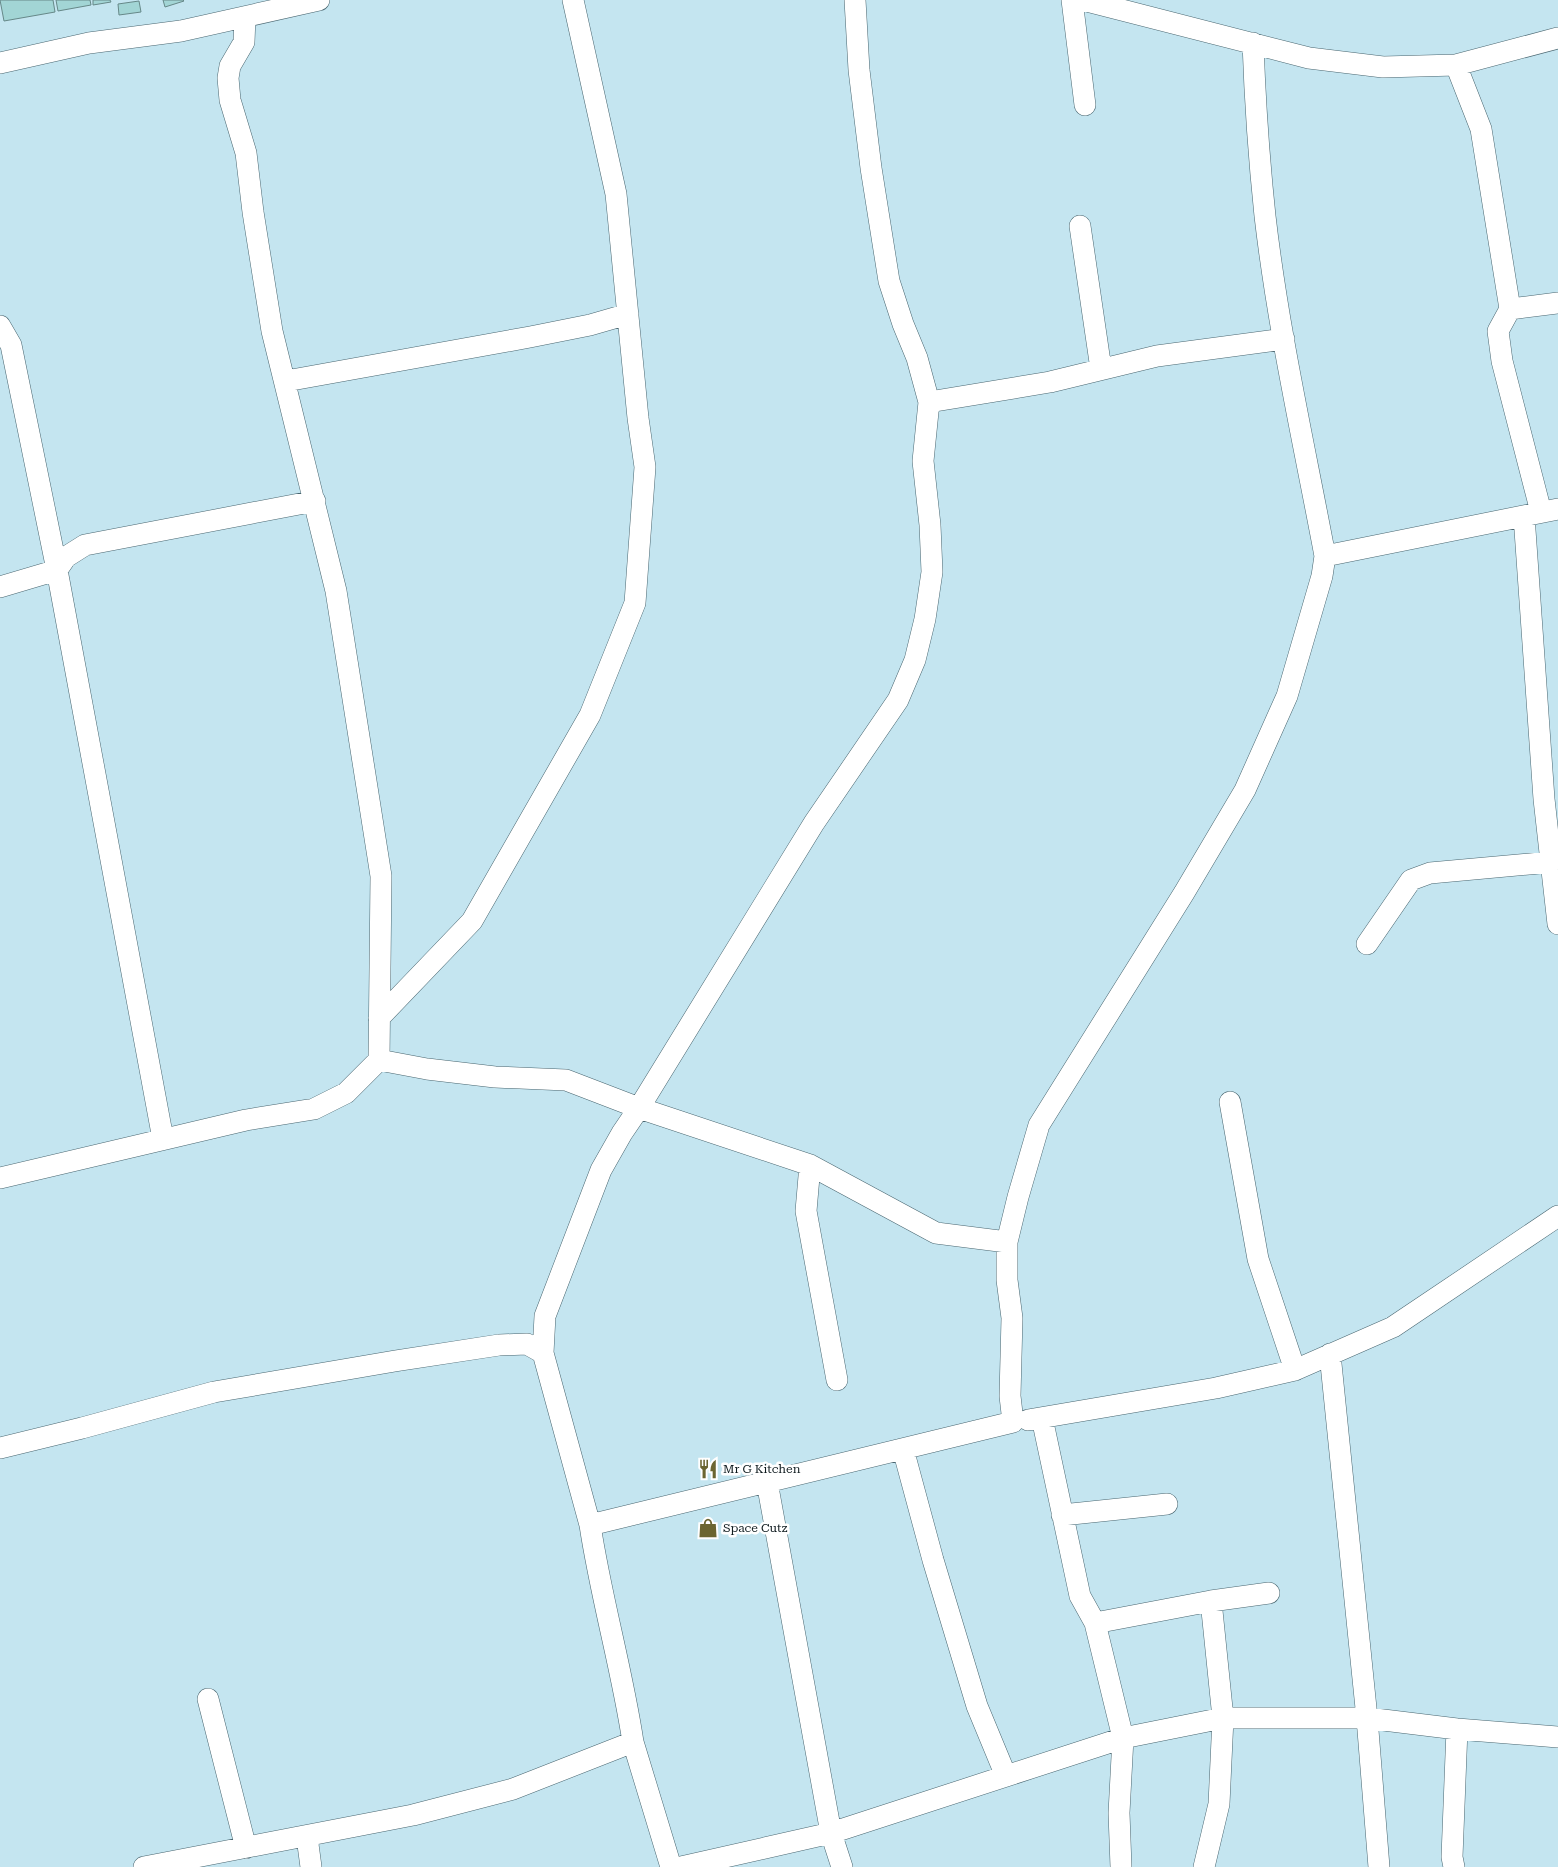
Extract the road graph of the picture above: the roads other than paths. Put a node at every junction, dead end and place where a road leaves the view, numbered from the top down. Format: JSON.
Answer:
{"nodes":[{"id":1,"x":319,"y":0,"type":"edge"},
{"id":2,"x":573,"y":0,"type":"edge"},
{"id":3,"x":855,"y":0,"type":"edge"},
{"id":4,"x":1072,"y":0,"type":"edge"},
{"id":5,"x":1083,"y":0,"type":"edge"},
{"id":6,"x":252,"y":11,"type":"edge"},
{"id":7,"x":1558,"y":38,"type":"edge"},
{"id":8,"x":1253,"y":43,"type":"junction"},
{"id":9,"x":0,"y":63,"type":"edge"},
{"id":10,"x":1456,"y":65,"type":"junction"},
{"id":11,"x":1085,"y":105,"type":"dead end"},
{"id":12,"x":1080,"y":226,"type":"dead end"},
{"id":13,"x":1558,"y":303,"type":"edge"},
{"id":14,"x":1510,"y":308,"type":"junction"},
{"id":15,"x":628,"y":314,"type":"junction"},
{"id":16,"x":0,"y":326,"type":"edge"},
{"id":17,"x":1284,"y":339,"type":"junction"},
{"id":18,"x":1101,"y":369,"type":"junction"},
{"id":19,"x":286,"y":381,"type":"junction"},
{"id":20,"x":929,"y":402,"type":"junction"},
{"id":21,"x":315,"y":502,"type":"junction"},
{"id":22,"x":1541,"y":513,"type":"edge"},
{"id":23,"x":1325,"y":556,"type":"junction"},
{"id":24,"x":57,"y":570,"type":"junction"},
{"id":25,"x":0,"y":587,"type":"edge"},
{"id":26,"x":1551,"y":862,"type":"junction"},
{"id":27,"x":1558,"y":924,"type":"edge"},
{"id":28,"x":1367,"y":944,"type":"dead end"},
{"id":29,"x":379,"y":1018,"type":"junction"},
{"id":30,"x":379,"y":1060,"type":"junction"},
{"id":31,"x":1230,"y":1102,"type":"dead end"},
{"id":32,"x":639,"y":1108,"type":"junction"},
{"id":33,"x":163,"y":1139,"type":"junction"},
{"id":34,"x":810,"y":1165,"type":"junction"},
{"id":35,"x":0,"y":1178,"type":"edge"},
{"id":36,"x":1558,"y":1216,"type":"edge"},
{"id":37,"x":1007,"y":1242,"type":"junction"},
{"id":38,"x":544,"y":1353,"type":"junction"},
{"id":39,"x":1330,"y":1354,"type":"junction"},
{"id":40,"x":1295,"y":1370,"type":"junction"},
{"id":41,"x":837,"y":1380,"type":"dead end"},
{"id":42,"x":1042,"y":1418,"type":"junction"},
{"id":43,"x":1013,"y":1422,"type":"junction"},
{"id":44,"x":0,"y":1448,"type":"edge"},
{"id":45,"x":903,"y":1449,"type":"junction"},
{"id":46,"x":767,"y":1482,"type":"junction"},
{"id":47,"x":1167,"y":1504,"type":"dead end"},
{"id":48,"x":1062,"y":1515,"type":"junction"},
{"id":49,"x":590,"y":1525,"type":"junction"},
{"id":50,"x":1269,"y":1593,"type":"dead end"},
{"id":51,"x":1211,"y":1601,"type":"junction"},
{"id":52,"x":1095,"y":1623,"type":"junction"},
{"id":53,"x":208,"y":1699,"type":"dead end"},
{"id":54,"x":1223,"y":1718,"type":"junction"},
{"id":55,"x":1367,"y":1718,"type":"junction"},
{"id":56,"x":1457,"y":1729,"type":"junction"},
{"id":57,"x":1558,"y":1737,"type":"edge"},
{"id":58,"x":1123,"y":1738,"type":"junction"},
{"id":59,"x":633,"y":1742,"type":"junction"},
{"id":60,"x":1006,"y":1776,"type":"junction"},
{"id":61,"x":831,"y":1834,"type":"junction"},
{"id":62,"x":307,"y":1837,"type":"junction"},
{"id":63,"x":246,"y":1848,"type":"junction"},
{"id":64,"x":1115,"y":1864,"type":"edge"},
{"id":65,"x":144,"y":1867,"type":"edge"},
{"id":66,"x":311,"y":1867,"type":"edge"},
{"id":67,"x":671,"y":1867,"type":"edge"},
{"id":68,"x":681,"y":1867,"type":"edge"},
{"id":69,"x":842,"y":1867,"type":"edge"},
{"id":70,"x":1204,"y":1867,"type":"edge"},
{"id":71,"x":1378,"y":1867,"type":"edge"},
{"id":72,"x":1454,"y":1867,"type":"edge"}],
"edges":[{"from":1,"to":6,"type":"street"},
{"from":2,"to":15,"type":"street"},
{"from":3,"to":20,"type":"street"},
{"from":4,"to":11,"type":"street"},
{"from":5,"to":8,"type":"street"},
{"from":6,"to":9,"type":"street"},
{"from":6,"to":19,"type":"street"},
{"from":7,"to":10,"type":"street"},
{"from":8,"to":10,"type":"street"},
{"from":8,"to":17,"type":"street"},
{"from":10,"to":14,"type":"street"},
{"from":12,"to":18,"type":"street"},
{"from":13,"to":14,"type":"street"},
{"from":14,"to":22,"type":"street"},
{"from":15,"to":19,"type":"street"},
{"from":15,"to":29,"type":"street"},
{"from":16,"to":24,"type":"street"},
{"from":17,"to":18,"type":"street"},
{"from":17,"to":23,"type":"street"},
{"from":18,"to":20,"type":"street"},
{"from":19,"to":21,"type":"street"},
{"from":20,"to":32,"type":"street"},
{"from":21,"to":24,"type":"street"},
{"from":21,"to":29,"type":"street"},
{"from":22,"to":23,"type":"street"},
{"from":22,"to":26,"type":"street"},
{"from":23,"to":37,"type":"street"},
{"from":24,"to":25,"type":"street"},
{"from":24,"to":33,"type":"street"},
{"from":26,"to":27,"type":"street"},
{"from":26,"to":28,"type":"street"},
{"from":29,"to":30,"type":"street"},
{"from":30,"to":32,"type":"street"},
{"from":30,"to":33,"type":"street"},
{"from":31,"to":40,"type":"street"},
{"from":32,"to":34,"type":"street"},
{"from":32,"to":38,"type":"street"},
{"from":33,"to":35,"type":"street"},
{"from":34,"to":37,"type":"street"},
{"from":34,"to":41,"type":"street"},
{"from":36,"to":39,"type":"street"},
{"from":37,"to":43,"type":"street"},
{"from":38,"to":44,"type":"street"},
{"from":38,"to":49,"type":"street"},
{"from":39,"to":40,"type":"street"},
{"from":39,"to":55,"type":"street"},
{"from":40,"to":42,"type":"street"},
{"from":42,"to":43,"type":"street"},
{"from":42,"to":48,"type":"street"},
{"from":43,"to":45,"type":"street"},
{"from":45,"to":46,"type":"street"},
{"from":45,"to":60,"type":"street"},
{"from":46,"to":49,"type":"street"},
{"from":46,"to":61,"type":"street"},
{"from":47,"to":48,"type":"street"},
{"from":48,"to":52,"type":"street"},
{"from":49,"to":59,"type":"street"},
{"from":50,"to":51,"type":"street"},
{"from":51,"to":52,"type":"street"},
{"from":51,"to":54,"type":"street"},
{"from":52,"to":58,"type":"street"},
{"from":53,"to":63,"type":"street"},
{"from":54,"to":55,"type":"street"},
{"from":54,"to":58,"type":"street"},
{"from":54,"to":70,"type":"street"},
{"from":55,"to":56,"type":"street"},
{"from":55,"to":71,"type":"street"},
{"from":56,"to":57,"type":"street"},
{"from":56,"to":72,"type":"street"},
{"from":58,"to":60,"type":"street"},
{"from":58,"to":64,"type":"street"},
{"from":59,"to":62,"type":"street"},
{"from":59,"to":67,"type":"street"},
{"from":60,"to":61,"type":"street"},
{"from":61,"to":68,"type":"street"},
{"from":61,"to":69,"type":"street"},
{"from":62,"to":63,"type":"street"},
{"from":62,"to":66,"type":"street"},
{"from":63,"to":65,"type":"street"}]}
